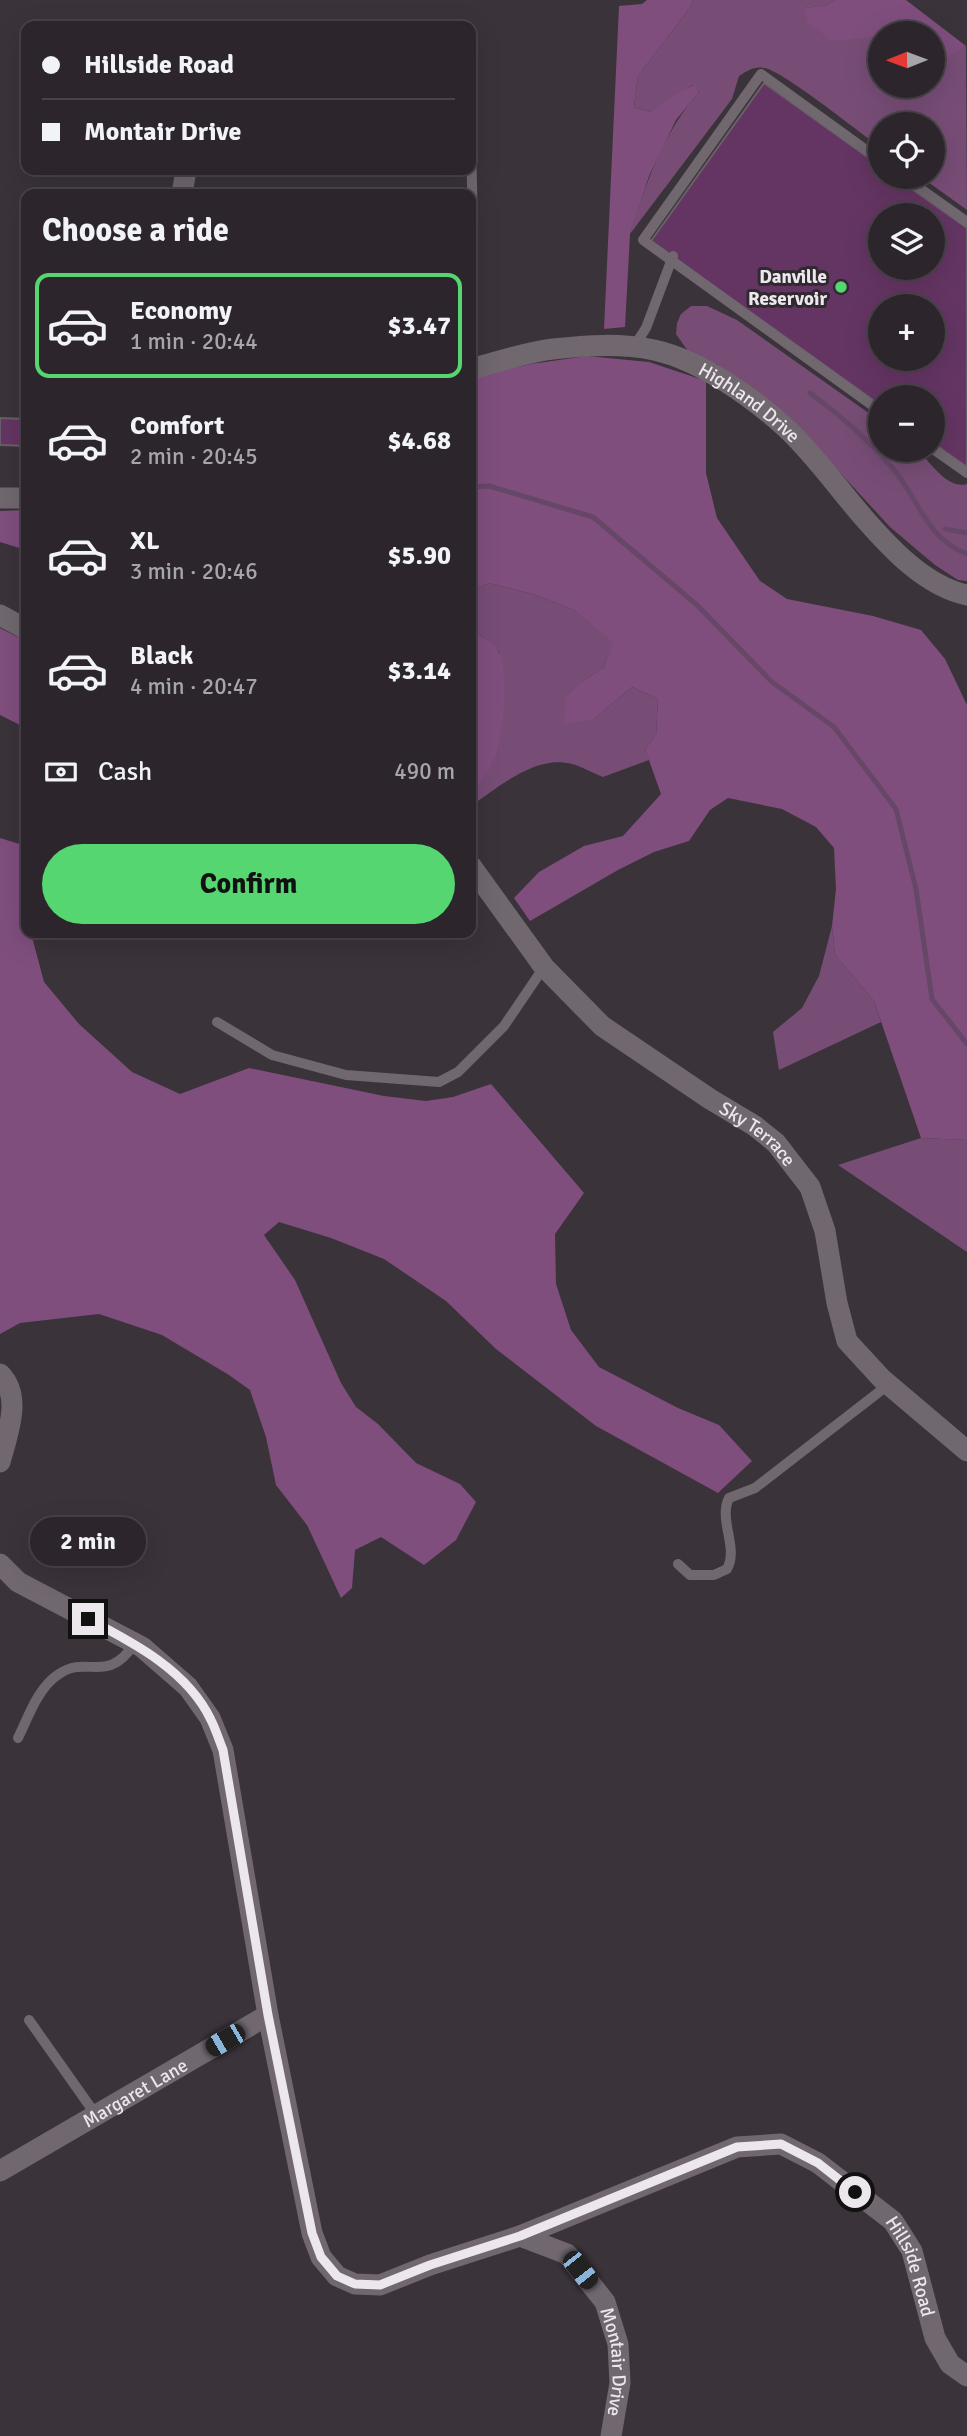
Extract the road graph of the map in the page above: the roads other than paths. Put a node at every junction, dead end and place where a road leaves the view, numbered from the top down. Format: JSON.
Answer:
{"nodes":[{"id":1,"x":868,"y":151,"type":"edge"},
{"id":2,"x":921,"y":189,"type":"edge"},
{"id":3,"x":967,"y":222,"type":"edge"},
{"id":4,"x":672,"y":258,"type":"junction"},
{"id":5,"x":633,"y":348,"type":"junction"},
{"id":6,"x":476,"y":368,"type":"edge"},
{"id":7,"x":868,"y":402,"type":"edge"},
{"id":8,"x":945,"y":458,"type":"edge"},
{"id":9,"x":967,"y":474,"type":"edge"},
{"id":10,"x":0,"y":498,"type":"edge"},
{"id":11,"x":21,"y":498,"type":"edge"},
{"id":12,"x":967,"y":596,"type":"edge"},
{"id":13,"x":0,"y":615,"type":"edge"},
{"id":14,"x":21,"y":626,"type":"edge"},
{"id":15,"x":476,"y":873,"type":"edge"},
{"id":16,"x":544,"y":967,"type":"junction"},
{"id":17,"x":217,"y":1022,"type":"dead end"},
{"id":18,"x":0,"y":1374,"type":"edge"},
{"id":19,"x":888,"y":1385,"type":"junction"},
{"id":20,"x":967,"y":1451,"type":"edge"},
{"id":21,"x":0,"y":1462,"type":"edge"},
{"id":22,"x":0,"y":1564,"type":"edge"},
{"id":23,"x":678,"y":1564,"type":"dead end"},
{"id":24,"x":135,"y":1643,"type":"junction"},
{"id":25,"x":18,"y":1738,"type":"dead end"},
{"id":26,"x":268,"y":2015,"type":"junction"},
{"id":27,"x":29,"y":2020,"type":"dead end"},
{"id":28,"x":96,"y":2115,"type":"junction"},
{"id":29,"x":0,"y":2171,"type":"edge"},
{"id":30,"x":520,"y":2236,"type":"junction"},
{"id":31,"x":967,"y":2376,"type":"edge"},
{"id":32,"x":611,"y":2436,"type":"edge"}],
"edges":[{"from":1,"to":4,"type":"lane"},
{"from":2,"to":3,"type":"lane"},
{"from":4,"to":5,"type":"lane"},
{"from":4,"to":7,"type":"lane"},
{"from":5,"to":6,"type":"street","name":"Highland Drive"},
{"from":5,"to":12,"type":"street","name":"Highland Drive"},
{"from":8,"to":9,"type":"lane"},
{"from":10,"to":11,"type":"street"},
{"from":13,"to":14,"type":"street"},
{"from":15,"to":16,"type":"street","name":"Sky Terrace"},
{"from":16,"to":17,"type":"lane"},
{"from":16,"to":19,"type":"street","name":"Sky Terrace"},
{"from":18,"to":21,"type":"street"},
{"from":19,"to":20,"type":"street","name":"Sky Terrace"},
{"from":19,"to":23,"type":"lane"},
{"from":22,"to":24,"type":"street"},
{"from":24,"to":25,"type":"lane"},
{"from":24,"to":26,"type":"street"},
{"from":26,"to":28,"type":"street","name":"Margaret Lane"},
{"from":26,"to":30,"type":"street"},
{"from":27,"to":28,"type":"lane"},
{"from":28,"to":29,"type":"street","name":"Margaret Lane"},
{"from":30,"to":31,"type":"street","name":"Hillside Road"},
{"from":30,"to":32,"type":"street","name":"Montair Drive"}]}
